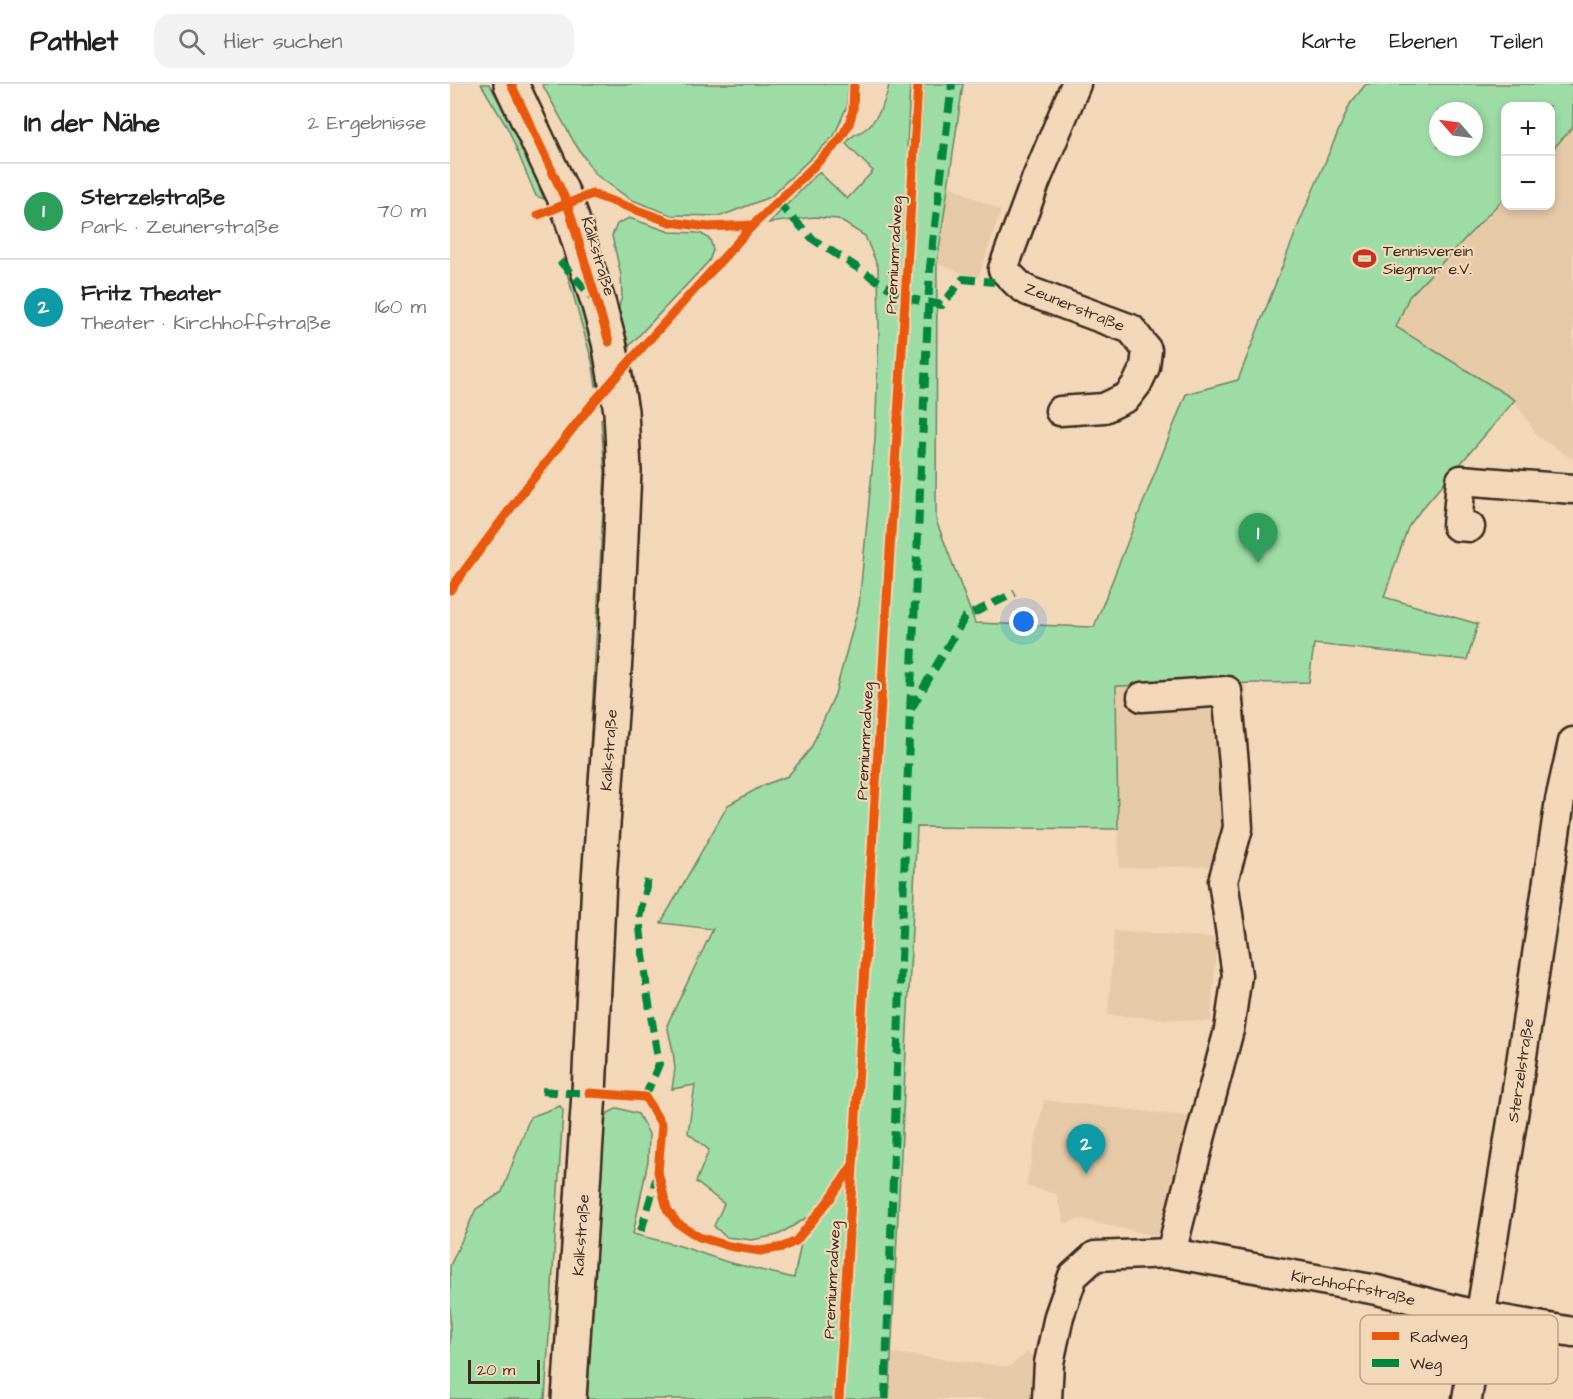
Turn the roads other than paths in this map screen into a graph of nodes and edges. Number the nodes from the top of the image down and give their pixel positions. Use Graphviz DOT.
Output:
graph roads {
  1 [pos="511,84"];
  2 [pos="1076,84"];
  3 [pos="1060,411"];
  4 [pos="1573,489"];
  5 [pos="1470,526"];
  6 [pos="1142,697"];
  7 [pos="1573,742"];
  8 [pos="1562,863"];
  9 [pos="1171,1253"];
  10 [pos="1476,1315"];
  11 [pos="1480,1315"];
  12 [pos="1558,1329"];
  13 [pos="1573,1332"];
  14 [pos="1469,1384"];
  15 [pos="569,1399"];
  16 [pos="1047,1399"];
  17 [pos="1467,1399"];
  1 -- 15 [label="main road, Kalkstraße"];
  2 -- 3 [label="street, Zeunerstraße"];
  4 -- 5 [label="street"];
  6 -- 9 [label="street"];
  7 -- 8 [label="street, Sterzelstraße"];
  8 -- 11 [label="street, Sterzelstraße"];
  9 -- 10 [label="street, Kirchhoffstraße"];
  9 -- 16 [label="street, Kirchhoffstraße"];
  12 -- 13 [label="street, Kirchhoffstraße"];
  14 -- 17 [label="street, Sterzelstraße"];
}
